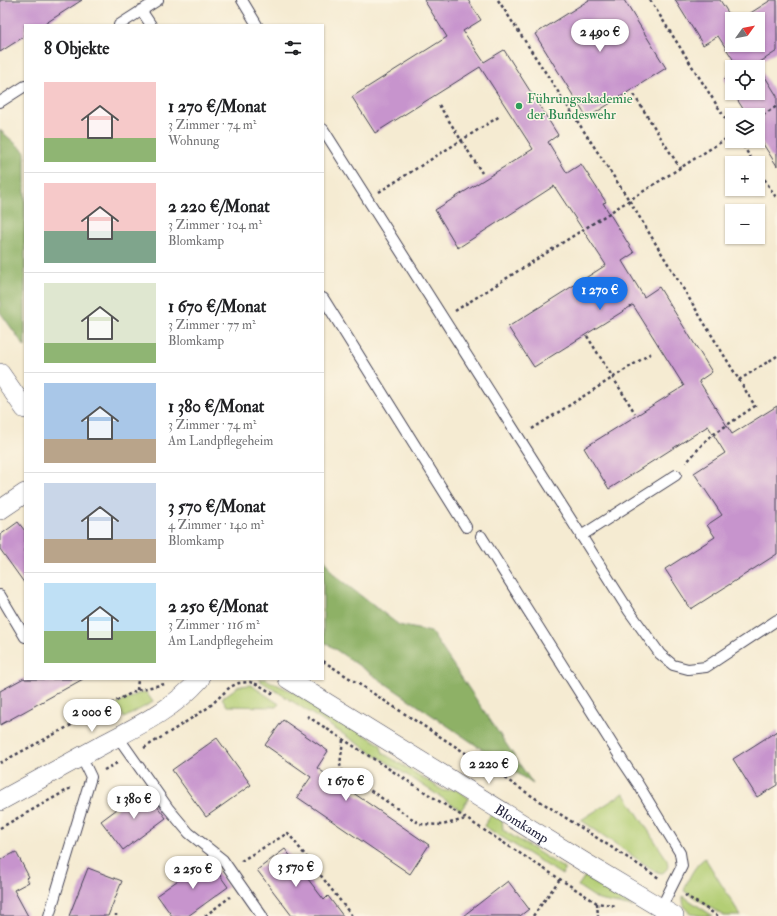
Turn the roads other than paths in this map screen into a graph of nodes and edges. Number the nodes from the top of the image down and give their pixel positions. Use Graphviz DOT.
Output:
graph roads {
  1 [pos="158,0"];
  2 [pos="242,0"];
  3 [pos="142,10"];
  4 [pos="121,24"];
  5 [pos="150,24"];
  6 [pos="256,24"];
  7 [pos="24,87"];
  8 [pos="0,102"];
  9 [pos="324,131"];
  10 [pos="324,300"];
  11 [pos="0,373"];
  12 [pos="24,408"];
  13 [pos="676,475"];
  14 [pos="24,494"];
  15 [pos="0,510"];
  16 [pos="466,527"];
  17 [pos="481,536"];
  18 [pos="581,536"];
  19 [pos="0,595"];
  20 [pos="777,620"];
  21 [pos="24,635"];
  22 [pos="199,680"];
  23 [pos="290,680"];
  24 [pos="118,737"];
  25 [pos="82,756"];
  26 [pos="0,801"];
  27 [pos="668,912"];
  28 [pos="49,916"];
  29 [pos="262,916"];
  1 -- 3 [label="lane"];
  2 -- 6 [label="lane"];
  3 -- 4 [label="lane"];
  3 -- 5 [label="lane"];
  7 -- 8 [label="lane"];
  9 -- 18 [label="lane"];
  10 -- 16 [label="lane"];
  11 -- 12 [label="street"];
  13 -- 18 [label="lane"];
  14 -- 15 [label="street"];
  17 -- 27 [label="lane"];
  18 -- 20 [label="lane"];
  19 -- 21 [label="lane"];
  22 -- 24 [label="street"];
  23 -- 27 [label="street, Blomkamp"];
  24 -- 25 [label="street"];
  24 -- 29 [label="lane"];
  25 -- 26 [label="street"];
  25 -- 28 [label="lane"];
}
